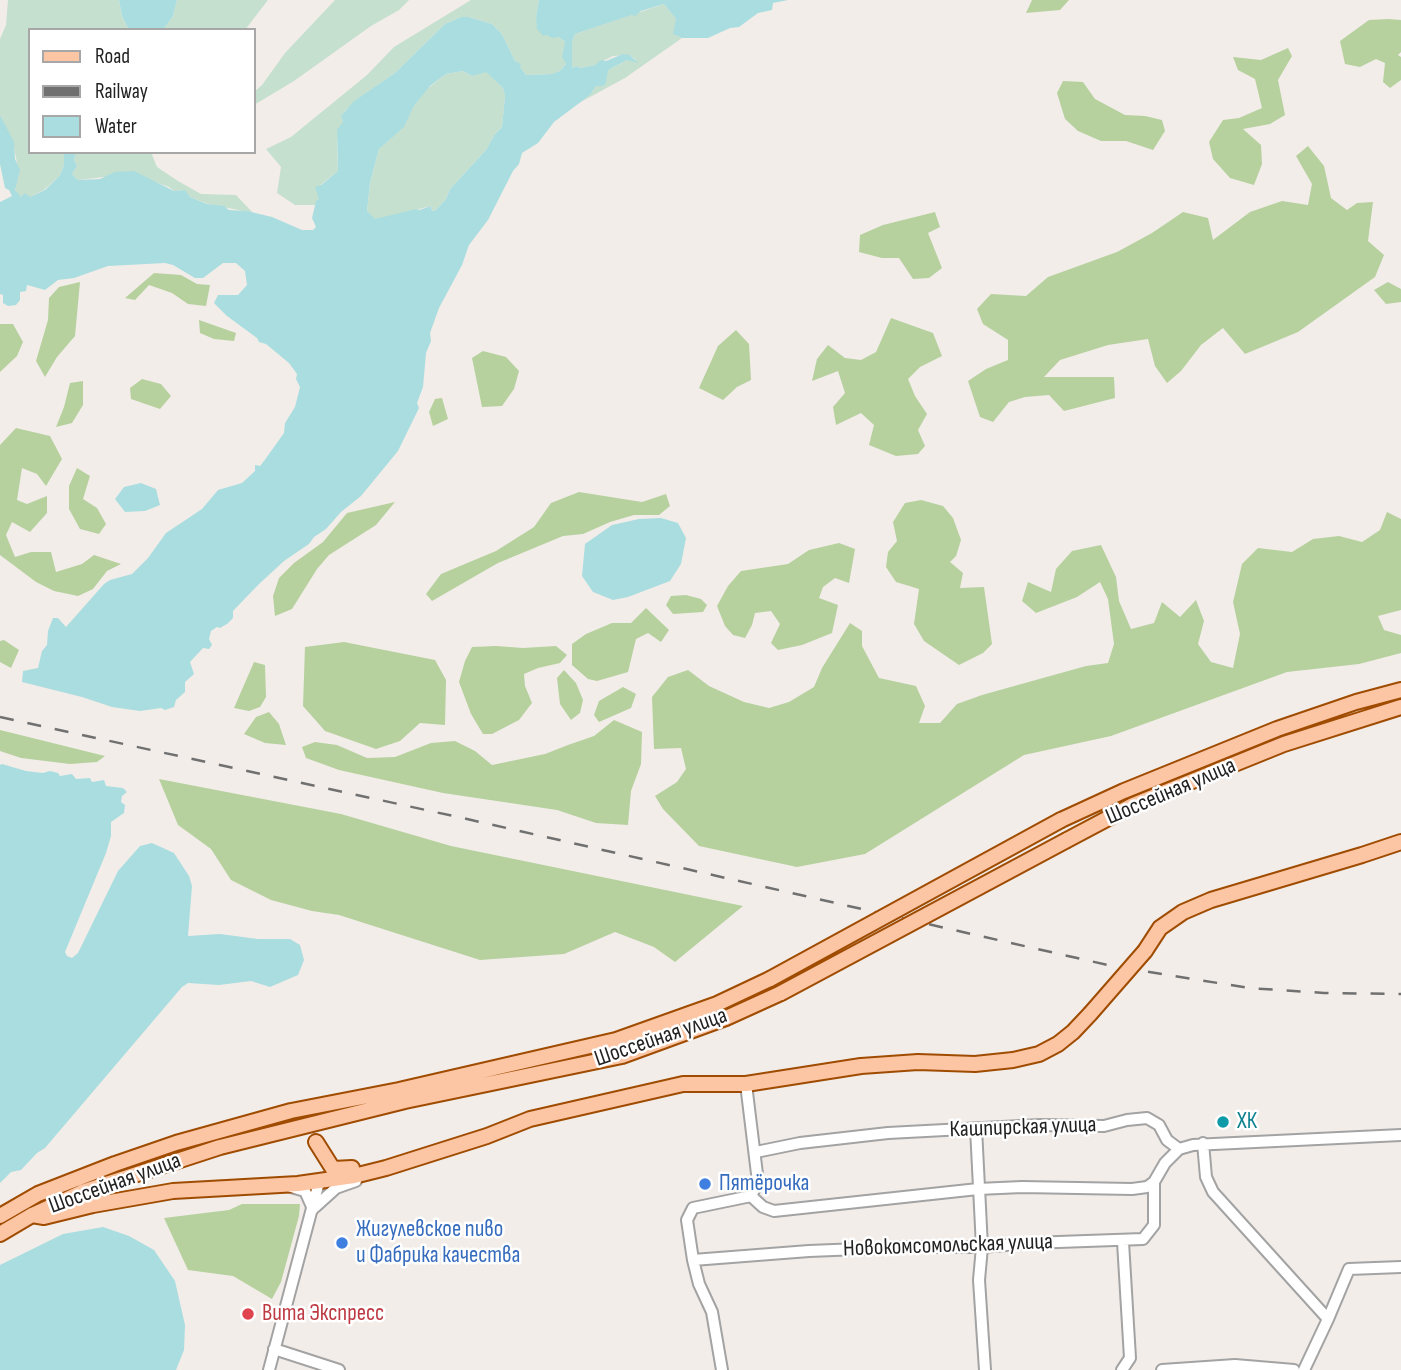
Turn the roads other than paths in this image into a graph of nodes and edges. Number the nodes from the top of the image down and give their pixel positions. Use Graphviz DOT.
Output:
graph roads {
  1 [pos="1401,690"];
  2 [pos="1401,707"];
  3 [pos="1401,842"];
  4 [pos="746,1084"];
  5 [pos="308,1107"];
  6 [pos="312,1123"];
  7 [pos="976,1128"];
  8 [pos="1401,1135"];
  9 [pos="316,1142"];
  10 [pos="1203,1143"];
  11 [pos="1179,1149"];
  12 [pos="756,1152"];
  13 [pos="411,1160"];
  14 [pos="379,1170"];
  15 [pos="319,1182"];
  16 [pos="1154,1182"];
  17 [pos="228,1189"];
  18 [pos="978,1189"];
  19 [pos="751,1196"];
  20 [pos="313,1209"];
  21 [pos="32,1215"];
  22 [pos="0,1216"];
  23 [pos="0,1234"];
  24 [pos="1123,1242"];
  25 [pos="982,1248"];
  26 [pos="693,1260"];
  27 [pos="1401,1267"];
  28 [pos="1328,1319"];
  29 [pos="274,1349"];
  30 [pos="269,1370"];
  31 [pos="339,1370"];
  32 [pos="722,1370"];
  33 [pos="985,1370"];
  34 [pos="1122,1370"];
  35 [pos="1162,1370"];
  36 [pos="1294,1370"];
  37 [pos="1304,1370"];
  1 -- 5 [label="main road, Шоссейная улица, bridge"];
  2 -- 6 [label="main road, Шоссейная улица, bridge"];
  3 -- 4 [label="main road, Шоссейная улица, bridge"];
  4 -- 12 [label="street"];
  4 -- 13 [label="main road, Шоссейная улица"];
  5 -- 6 [label="main road"];
  5 -- 22 [label="main road, Шоссейная улица"];
  6 -- 9 [label="main road"];
  6 -- 21 [label="main road, Шоссейная улица"];
  7 -- 11 [label="street, Кашпирская улица"];
  7 -- 12 [label="street, Кашпирская улица"];
  7 -- 18 [label="street"];
  8 -- 10 [label="street"];
  9 -- 13 [label="main road, Шоссейная улица"];
  9 -- 15 [label="main road"];
  10 -- 11 [label="street"];
  10 -- 28 [label="street"];
  11 -- 16 [label="street"];
  12 -- 19 [label="street"];
  13 -- 14 [label="main road, Шоссейная улица"];
  14 -- 15 [label="main road, Шоссейная улица"];
  14 -- 20 [label="street"];
  15 -- 17 [label="main road, Шоссейная улица"];
  15 -- 20 [label="street"];
  16 -- 18 [label="street"];
  16 -- 24 [label="street, Новокомсомольская улица"];
  17 -- 20 [label="street, Шоссейная улица"];
  17 -- 21 [label="main road, Шоссейная улица"];
  18 -- 19 [label="street"];
  18 -- 25 [label="street"];
  19 -- 26 [label="street"];
  20 -- 29 [label="street"];
  21 -- 23 [label="main road"];
  24 -- 25 [label="street, Новокомсомольская улица"];
  24 -- 34 [label="street"];
  25 -- 26 [label="street, Новокомсомольская улица"];
  25 -- 33 [label="street"];
  26 -- 32 [label="street"];
  27 -- 28 [label="street"];
  28 -- 37 [label="street"];
  29 -- 30 [label="street"];
  29 -- 31 [label="street"];
  35 -- 36 [label="street"];
}
